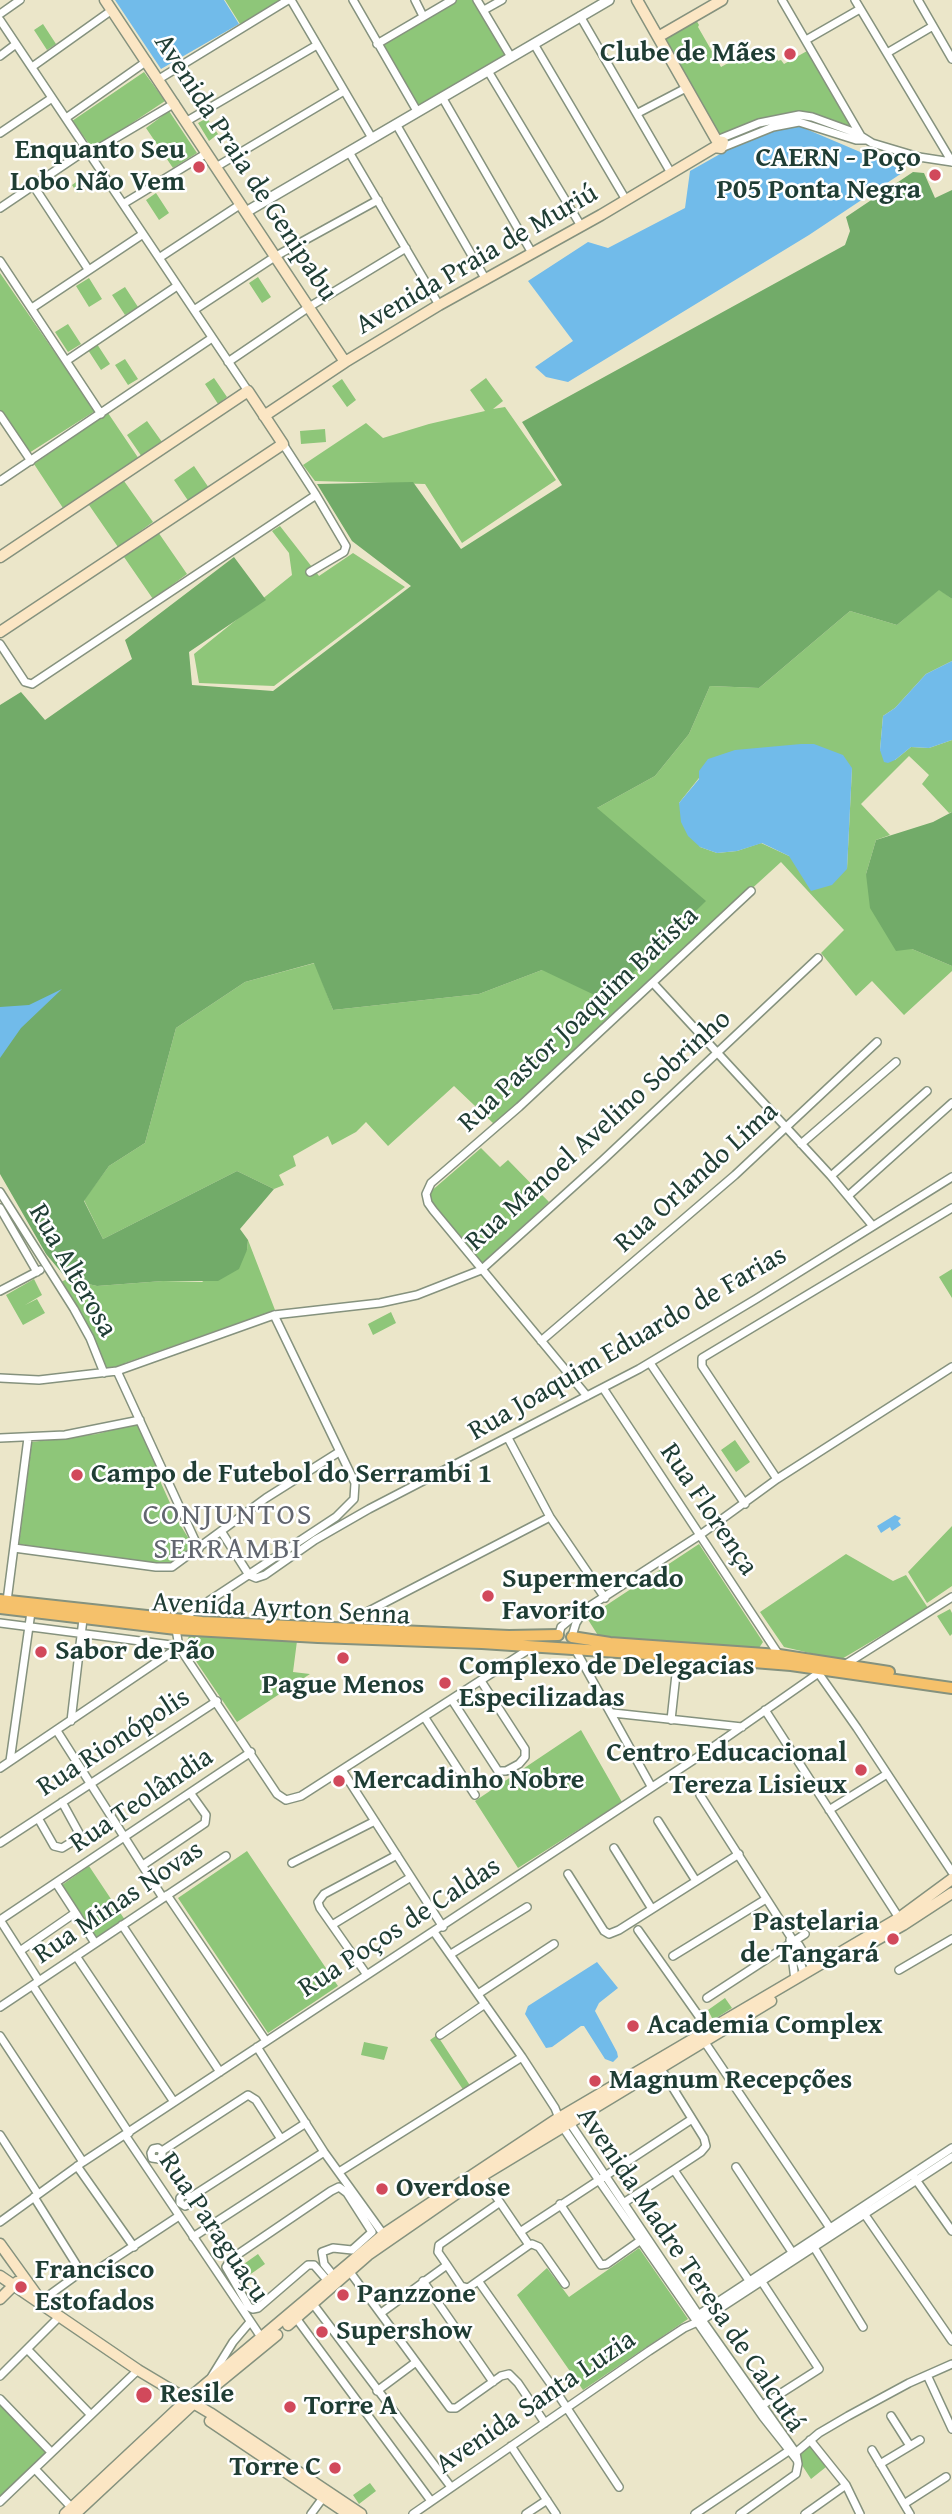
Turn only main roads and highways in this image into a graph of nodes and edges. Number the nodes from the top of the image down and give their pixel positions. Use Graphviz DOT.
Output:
graph roads {
  1 [pos="105,0"];
  2 [pos="637,0"];
  3 [pos="722,0"];
  4 [pos="711,3"];
  5 [pos="658,37"];
  6 [pos="345,362"];
  7 [pos="264,415"];
  8 [pos="0,557"];
  9 [pos="0,632"];
  10 [pos="2,1603"];
  11 [pos="105,1617"];
  12 [pos="178,1624"];
  13 [pos="557,1633"];
  14 [pos="572,1637"];
  15 [pos="509,1640"];
  16 [pos="568,1649"];
  17 [pos="952,1682"];
  18 [pos="952,1688"];
  19 [pos="952,1879"];
  20 [pos="952,1893"];
  21 [pos="901,1922"];
  22 [pos="709,2036"];
  23 [pos="0,2244"];
  24 [pos="347,2268"];
  25 [pos="0,2276"];
  26 [pos="22,2276"];
  27 [pos="14,2286"];
  28 [pos="0,2299"];
  29 [pos="310,2300"];
  30 [pos="43,2304"];
  31 [pos="264,2341"];
  32 [pos="231,2367"];
  33 [pos="187,2402"];
  34 [pos="325,2494"];
  35 [pos="72,2512"];
  36 [pos="348,2514"];
  37 [pos="361,2514"];
  1 -- 6 [label="main road, Avenida Praia de Genipabu"];
  2 -- 5 [label="main road"];
  3 -- 4 [label="main road"];
  4 -- 5 [label="main road"];
  5 -- 6 [label="main road, Avenida Praia de Muriú"];
  6 -- 7 [label="main road, Avenida Praia de Muriú"];
  7 -- 8 [label="main road"];
  7 -- 9 [label="main road"];
  10 -- 11 [label="main road, Avenida Ayrton Senna"];
  10 -- 11 [label="main road, Avenida Ayrton Senna"];
  11 -- 12 [label="main road, Avenida Ayrton Senna"];
  12 -- 15 [label="main road, Avenida Ayrton Senna"];
  12 -- 15 [label="main road, Avenida Ayrton Senna"];
  13 -- 14 [label="main road"];
  13 -- 15 [label="main road, Avenida Ayrton Senna"];
  13 -- 16 [label="main road"];
  14 -- 16 [label="main road"];
  14 -- 17 [label="main road"];
  15 -- 16 [label="main road, Avenida Ayrton Senna"];
  16 -- 18 [label="main road, Avenida Ayrton Senna"];
  19 -- 21 [label="main road"];
  20 -- 21 [label="main road"];
  21 -- 22 [label="main road"];
  21 -- 22 [label="main road"];
  22 -- 24 [label="main road"];
  23 -- 26 [label="main road"];
  24 -- 29 [label="main road"];
  24 -- 29 [label="main road"];
  25 -- 27 [label="main road"];
  26 -- 27 [label="main road"];
  26 -- 30 [label="main road"];
  27 -- 28 [label="main road"];
  27 -- 30 [label="main road"];
  29 -- 31 [label="main road"];
  29 -- 31 [label="main road"];
  30 -- 33 [label="main road"];
  31 -- 32 [label="main road"];
  32 -- 33 [label="main road"];
  32 -- 33 [label="main road"];
  33 -- 34 [label="main road"];
  33 -- 35 [label="main road"];
  34 -- 36 [label="main road"];
  34 -- 37 [label="main road"];
}
